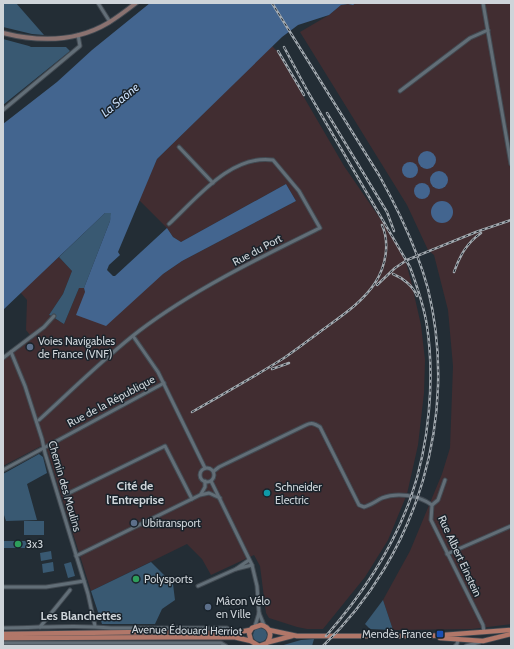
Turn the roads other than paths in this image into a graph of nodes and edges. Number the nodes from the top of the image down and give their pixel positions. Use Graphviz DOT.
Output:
graph roads {
  1 [pos="98,3"];
  2 [pos="136,3"];
  3 [pos="483,3"];
  4 [pos="110,22"];
  5 [pos="488,30"];
  6 [pos="3,33"];
  7 [pos="78,35"];
  8 [pos="400,91"];
  9 [pos="3,110"];
  10 [pos="179,146"];
  11 [pos="511,164"];
  12 [pos="213,183"];
  13 [pos="168,224"];
  14 [pos="54,316"];
  15 [pos="133,336"];
  16 [pos="10,352"];
  17 [pos="3,358"];
  18 [pos="164,383"];
  19 [pos="39,420"];
  20 [pos="43,448"];
  21 [pos="205,468"];
  22 [pos="3,470"];
  23 [pos="214,471"];
  24 [pos="446,480"];
  25 [pos="205,481"];
  26 [pos="211,481"];
  27 [pos="200,494"];
  28 [pos="65,495"];
  29 [pos="220,498"];
  30 [pos="192,499"];
  31 [pos="432,505"];
  32 [pos="511,526"];
  33 [pos="447,554"];
  34 [pos="76,556"];
  35 [pos="250,560"];
  36 [pos="252,564"];
  37 [pos="236,568"];
  38 [pos="84,581"];
  39 [pos="198,586"];
  40 [pos="3,587"];
  41 [pos="70,590"];
  42 [pos="259,613"];
  43 [pos="264,625"];
  44 [pos="96,626"];
  45 [pos="255,626"];
  46 [pos="40,627"];
  47 [pos="3,628"];
  48 [pos="250,630"];
  49 [pos="269,630"];
  50 [pos="511,630"];
  51 [pos="484,632"];
  52 [pos="234,633"];
  53 [pos="3,634"];
  54 [pos="511,634"];
  55 [pos="296,636"];
  56 [pos="430,636"];
  57 [pos="3,638"];
  58 [pos="458,640"];
  59 [pos="251,641"];
  60 [pos="484,641"];
  61 [pos="3,643"];
  62 [pos="28,644"];
  63 [pos="266,644"];
  64 [pos="226,646"];
  65 [pos="258,646"];
  66 [pos="455,646"];
  67 [pos="466,646"];
  1 -- 4 [label="street"];
  2 -- 4 [label="main road"];
  3 -- 5 [label="street"];
  4 -- 7 [label="main road"];
  5 -- 8 [label="street"];
  5 -- 11 [label="street"];
  6 -- 7 [label="main road"];
  7 -- 9 [label="street"];
  10 -- 12 [label="street"];
  12 -- 13 [label="street, Rue du Port"];
  12 -- 15 [label="street, Rue du Port"];
  14 -- 16 [label="street"];
  15 -- 18 [label="street"];
  15 -- 19 [label="street, Rue du Port"];
  16 -- 17 [label="street"];
  16 -- 20 [label="street, Chemin des Moulins"];
  18 -- 20 [label="street, Rue de la République"];
  18 -- 21 [label="street"];
  20 -- 22 [label="street, Rue de la République"];
  20 -- 34 [label="street, Chemin des Moulins"];
  21 -- 23 [label="street"];
  21 -- 25 [label="street"];
  23 -- 26 [label="street"];
  23 -- 31 [label="street, Rue Albert Einstein"];
  24 -- 31 [label="street"];
  25 -- 26 [label="street"];
  25 -- 27 [label="street"];
  26 -- 29 [label="street"];
  27 -- 29 [label="street"];
  27 -- 30 [label="street"];
  28 -- 30 [label="street"];
  29 -- 35 [label="street"];
  30 -- 34 [label="street"];
  31 -- 33 [label="street, Rue Albert Einstein"];
  32 -- 33 [label="street"];
  33 -- 51 [label="street, Rue Albert Einstein"];
  34 -- 38 [label="street, Chemin des Moulins"];
  35 -- 36 [label="street"];
  35 -- 37 [label="street"];
  36 -- 37 [label="street"];
  36 -- 42 [label="street"];
  37 -- 39 [label="street"];
  38 -- 40 [label="street"];
  38 -- 44 [label="street, Chemin des Moulins"];
  41 -- 46 [label="street"];
  42 -- 43 [label="street"];
  42 -- 45 [label="street"];
  43 -- 45 [label="main road"];
  43 -- 49 [label="main road"];
  44 -- 46 [label="street"];
  44 -- 52 [label="street"];
  45 -- 48 [label="main road"];
  46 -- 47 [label="street"];
  48 -- 52 [label="main road, Avenue Édouard Herriot"];
  48 -- 59 [label="main road"];
  49 -- 55 [label="main road"];
  49 -- 63 [label="main road"];
  50 -- 51 [label="main road"];
  51 -- 56 [label="main road"];
  52 -- 53 [label="main road, Avenue Édouard Herriot"];
  54 -- 60 [label="main road"];
  55 -- 56 [label="main road"];
  55 -- 63 [label="main road"];
  56 -- 58 [label="main road"];
  57 -- 59 [label="main road, Avenue Édouard Herriot"];
  58 -- 60 [label="main road"];
  58 -- 66 [label="street"];
  59 -- 65 [label="main road"];
  60 -- 67 [label="street"];
  61 -- 62 [label="street"];
  62 -- 64 [label="street"];
  63 -- 65 [label="main road"];
}
